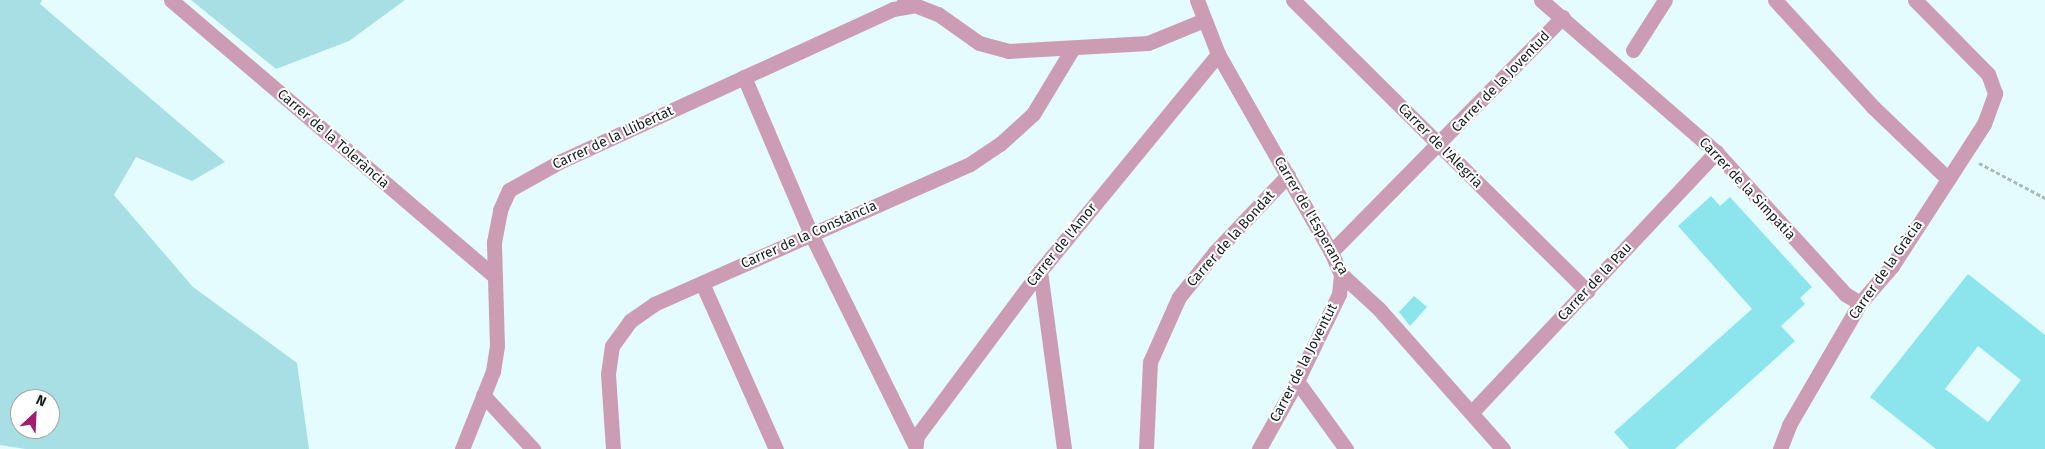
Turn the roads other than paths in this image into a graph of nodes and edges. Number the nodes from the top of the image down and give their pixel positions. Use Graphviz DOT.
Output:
graph roads {
  1 [pos="171,0"];
  2 [pos="1293,0"];
  3 [pos="1541,0"];
  4 [pos="1552,0"];
  5 [pos="1665,0"];
  6 [pos="1775,0"];
  7 [pos="1915,0"];
  8 [pos="1199,1"];
  9 [pos="907,3"];
  10 [pos="931,5"];
  11 [pos="1563,17"];
  12 [pos="1204,20"];
  13 [pos="1073,48"];
  14 [pos="1633,50"];
  15 [pos="1218,54"];
  16 [pos="744,77"];
  17 [pos="1439,145"];
  18 [pos="1716,152"];
  19 [pos="1288,175"];
  20 [pos="1948,179"];
  21 [pos="811,234"];
  22 [pos="1332,252"];
  23 [pos="1040,271"];
  24 [pos="1341,274"];
  25 [pos="495,277"];
  26 [pos="702,283"];
  27 [pos="1587,291"];
  28 [pos="1860,303"];
  29 [pos="1297,381"];
  30 [pos="483,395"];
  31 [pos="1472,412"];
  32 [pos="916,446"];
  33 [pos="462,449"];
  34 [pos="533,449"];
  35 [pos="613,449"];
  36 [pos="776,449"];
  37 [pos="1064,449"];
  38 [pos="1146,449"];
  39 [pos="1259,449"];
  40 [pos="1346,449"];
  41 [pos="1502,449"];
  42 [pos="1780,449"];
  1 -- 25 [label="street, Carrer de la Tolerància"];
  2 -- 17 [label="street, Carrer de l'Alegria"];
  3 -- 11 [label="street, Carrer de la Simpatia"];
  4 -- 11 [label="street, Carrer de la Simpatia"];
  5 -- 14 [label="street"];
  6 -- 20 [label="street"];
  7 -- 20 [label="street, Carrer de la Gràcia"];
  8 -- 12 [label="street, Carrer de l'Esperança"];
  9 -- 10 [label="street"];
  9 -- 16 [label="street, Carrer de la Llibertat"];
  10 -- 13 [label="street"];
  11 -- 17 [label="street, Carrer de la Joventud"];
  11 -- 18 [label="street, Carrer de la Simpatia"];
  12 -- 13 [label="street"];
  12 -- 15 [label="street, Carrer de l'Esperança"];
  13 -- 21 [label="street, Carrer de la Constància"];
  15 -- 19 [label="street, Carrer de l'Esperança"];
  15 -- 23 [label="street, Carrer de l'Amor"];
  16 -- 21 [label="street"];
  16 -- 25 [label="street, Carrer de la Llibertat"];
  17 -- 22 [label="street, Carrer de la Joventud"];
  17 -- 27 [label="street, Carrer de l'Alegria"];
  18 -- 27 [label="street, Carrer de la Pau"];
  18 -- 28 [label="street, Carrer de la Simpatia"];
  19 -- 22 [label="street, Carrer de l'Esperança"];
  19 -- 38 [label="street, Carrer de la Bondat"];
  20 -- 28 [label="street, Carrer de la Gràcia"];
  21 -- 26 [label="street, Carrer de la Constància"];
  21 -- 32 [label="street"];
  22 -- 24 [label="street, Carrer de l'Esperança"];
  23 -- 32 [label="street, Carrer de l'Amor"];
  23 -- 37 [label="street"];
  24 -- 29 [label="street, Carrer de la Joventut"];
  24 -- 31 [label="street, Carrer de l'Esperança"];
  25 -- 30 [label="street, Carrer de la Llibertat"];
  26 -- 35 [label="street, Carrer de la Constància"];
  26 -- 36 [label="street"];
  27 -- 31 [label="street, Carrer de la Pau"];
  28 -- 42 [label="street, Carrer de la Gràcia"];
  29 -- 39 [label="street, Carrer de la Joventut"];
  29 -- 40 [label="street"];
  30 -- 33 [label="street, Carrer de la Llibertat"];
  30 -- 34 [label="street"];
  31 -- 41 [label="street, Carrer de l'Esperança"];
}
